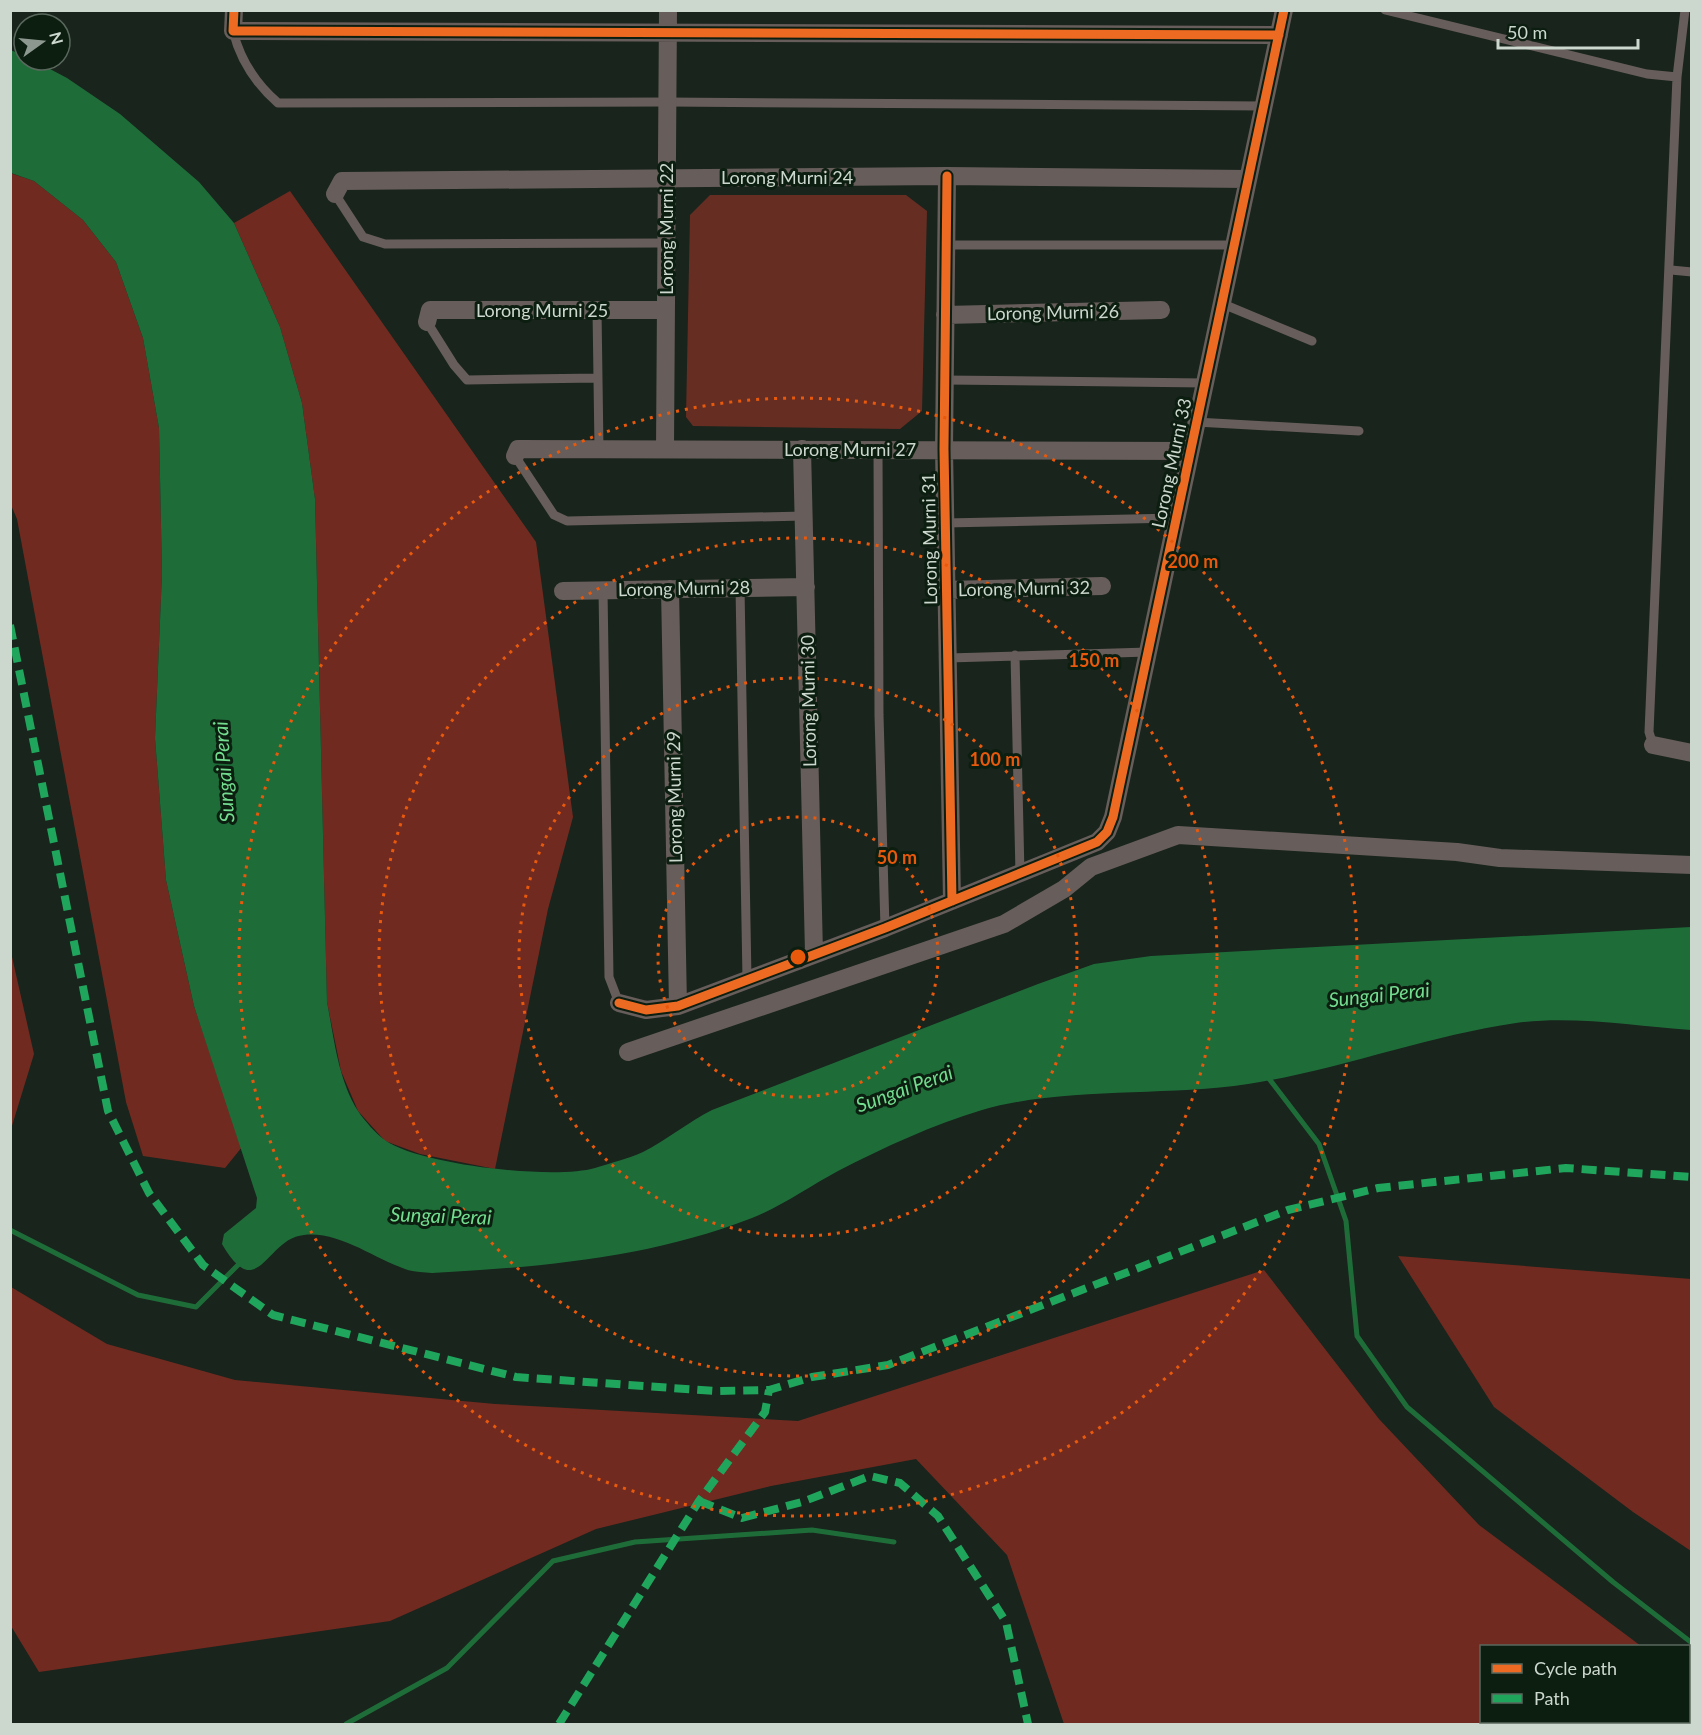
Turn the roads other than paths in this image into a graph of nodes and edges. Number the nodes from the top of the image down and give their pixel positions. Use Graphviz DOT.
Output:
graph roads {
  1 [pos="234,10"];
  2 [pos="668,10"];
  3 [pos="1284,10"];
  4 [pos="1385,10"];
  5 [pos="1685,10"];
  6 [pos="233,31"];
  7 [pos="667,33"];
  8 [pos="1279,35"];
  9 [pos="1677,77"];
  10 [pos="667,102"];
  11 [pos="1264,106"];
  12 [pos="947,176"];
  13 [pos="667,177"];
  14 [pos="1248,179"];
  15 [pos="335,194"];
  16 [pos="666,243"];
  17 [pos="946,245"];
  18 [pos="1234,246"];
  19 [pos="1671,270"];
  20 [pos="1692,272"];
  21 [pos="1223,304"];
  22 [pos="597,310"];
  23 [pos="666,310"];
  24 [pos="1161,310"];
  25 [pos="945,315"];
  26 [pos="427,321"];
  27 [pos="1312,341"];
  28 [pos="598,378"];
  29 [pos="945,380"];
  30 [pos="1205,382"];
  31 [pos="1196,422"];
  32 [pos="1359,431"];
  33 [pos="599,448"];
  34 [pos="665,448"];
  35 [pos="802,449"];
  36 [pos="878,449"];
  37 [pos="944,449"];
  38 [pos="1190,452"];
  39 [pos="514,456"];
  40 [pos="804,516"];
  41 [pos="1176,518"];
  42 [pos="945,523"];
  43 [pos="1102,586"];
  44 [pos="806,587"];
  45 [pos="740,588"];
  46 [pos="670,589"];
  47 [pos="603,590"];
  48 [pos="946,590"];
  49 [pos="563,591"];
  50 [pos="1148,652"];
  51 [pos="1015,655"];
  52 [pos="948,658"];
  53 [pos="1653,746"];
  54 [pos="1692,753"];
  55 [pos="1692,865"];
  56 [pos="1020,874"];
  57 [pos="952,901"];
  58 [pos="885,928"];
  59 [pos="814,953"];
  60 [pos="747,979"];
  61 [pos="619,1003"];
  62 [pos="678,1006"];
  63 [pos="628,1052"];
  1 -- 6 [label="street"];
  2 -- 7 [label="street, Lorong Murni 22"];
  3 -- 8 [label="street, Lorong Murni 33"];
  4 -- 9 [label="lane"];
  5 -- 9 [label="lane"];
  6 -- 7 [label="street"];
  6 -- 10 [label="lane"];
  7 -- 8 [label="street"];
  7 -- 10 [label="street, Lorong Murni 22"];
  8 -- 11 [label="street, Lorong Murni 33"];
  9 -- 19 [label="lane"];
  10 -- 11 [label="lane"];
  10 -- 13 [label="street, Lorong Murni 22"];
  11 -- 14 [label="street, Lorong Murni 33"];
  12 -- 13 [label="street, Lorong Murni 24"];
  12 -- 14 [label="street, Lorong Murni 24"];
  12 -- 17 [label="street, Lorong Murni 31"];
  13 -- 15 [label="street, Lorong Murni 24"];
  13 -- 16 [label="street, Lorong Murni 22"];
  14 -- 18 [label="street, Lorong Murni 33"];
  15 -- 16 [label="lane"];
  16 -- 23 [label="street, Lorong Murni 22"];
  17 -- 18 [label="lane"];
  17 -- 25 [label="street, Lorong Murni 31"];
  18 -- 21 [label="street, Lorong Murni 33"];
  19 -- 20 [label="lane"];
  19 -- 53 [label="lane"];
  21 -- 27 [label="lane"];
  21 -- 30 [label="street, Lorong Murni 33"];
  22 -- 23 [label="street, Lorong Murni 25"];
  22 -- 26 [label="street, Lorong Murni 25"];
  22 -- 28 [label="lane"];
  23 -- 34 [label="street, Lorong Murni 22"];
  24 -- 25 [label="street, Lorong Murni 26"];
  25 -- 29 [label="street, Lorong Murni 31"];
  26 -- 28 [label="lane"];
  28 -- 33 [label="lane"];
  29 -- 30 [label="lane"];
  29 -- 37 [label="street, Lorong Murni 31"];
  30 -- 31 [label="street, Lorong Murni 33"];
  31 -- 32 [label="lane"];
  31 -- 38 [label="street, Lorong Murni 33"];
  33 -- 34 [label="street, Lorong Murni 27"];
  33 -- 39 [label="street, Lorong Murni 27"];
  34 -- 35 [label="street, Lorong Murni 27"];
  35 -- 36 [label="street, Lorong Murni 27"];
  35 -- 40 [label="street, Lorong Murni 30"];
  36 -- 37 [label="street, Lorong Murni 27"];
  36 -- 58 [label="lane"];
  37 -- 38 [label="street, Lorong Murni 27"];
  37 -- 42 [label="street, Lorong Murni 31"];
  38 -- 41 [label="street, Lorong Murni 33"];
  39 -- 40 [label="lane"];
  40 -- 44 [label="street, Lorong Murni 30"];
  41 -- 42 [label="lane"];
  41 -- 50 [label="street, Lorong Murni 33"];
  42 -- 48 [label="street, Lorong Murni 31"];
  43 -- 48 [label="street, Lorong Murni 32"];
  44 -- 45 [label="street, Lorong Murni 28"];
  44 -- 59 [label="street, Lorong Murni 30"];
  45 -- 46 [label="street, Lorong Murni 28"];
  45 -- 60 [label="lane"];
  46 -- 47 [label="street, Lorong Murni 28"];
  46 -- 62 [label="street, Lorong Murni 29"];
  47 -- 49 [label="street, Lorong Murni 28"];
  47 -- 61 [label="lane"];
  48 -- 52 [label="street, Lorong Murni 31"];
  50 -- 51 [label="lane"];
  50 -- 56 [label="street, Lorong Murni 33"];
  51 -- 52 [label="lane"];
  51 -- 56 [label="lane"];
  52 -- 57 [label="street, Lorong Murni 31"];
  53 -- 54 [label="street"];
  55 -- 63 [label="street"];
  56 -- 57 [label="street, Lorong Murni 33"];
  57 -- 58 [label="street, Lorong Murni 33"];
  58 -- 59 [label="street, Lorong Murni 33"];
  59 -- 60 [label="street, Lorong Murni 33"];
  60 -- 62 [label="street, Lorong Murni 33"];
  61 -- 62 [label="street, Lorong Murni 33"];
}
